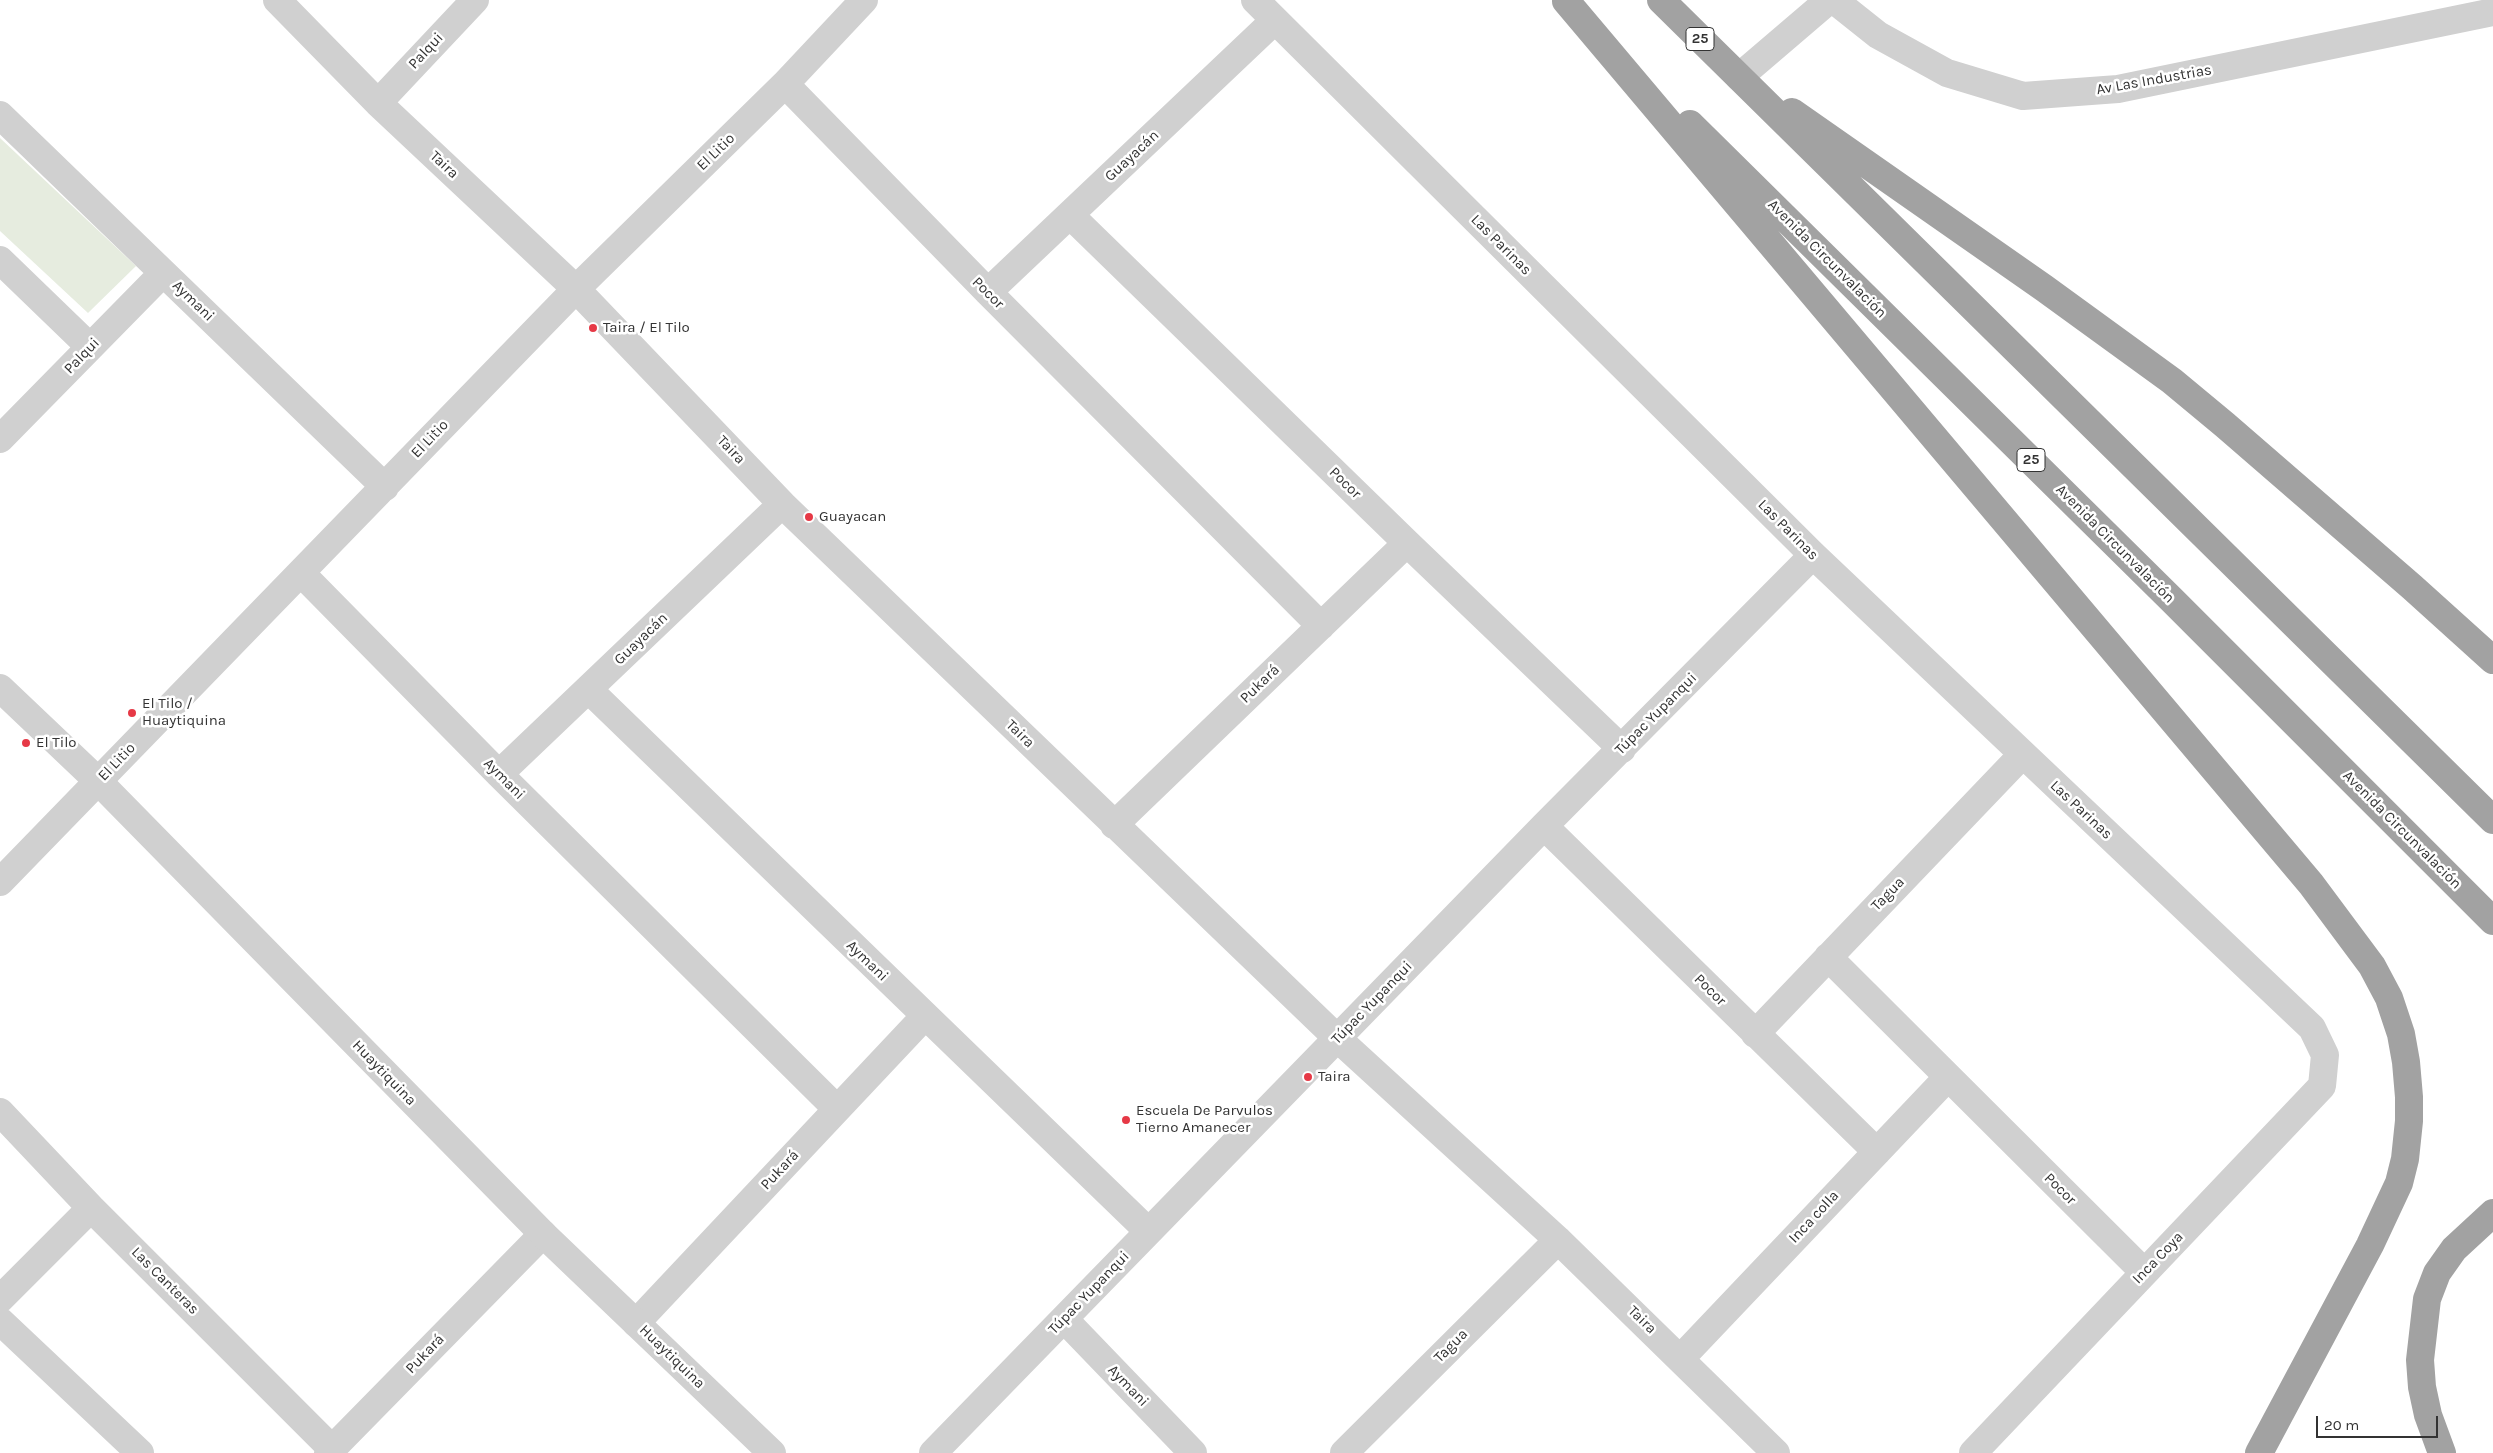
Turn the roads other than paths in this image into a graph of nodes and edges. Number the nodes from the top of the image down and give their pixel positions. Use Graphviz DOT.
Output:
graph roads {
  1 [pos="277,0"];
  2 [pos="475,0"];
  3 [pos="864,0"];
  4 [pos="1255,0"];
  5 [pos="1661,0"];
  6 [pos="1829,0"];
  7 [pos="1834,0"];
  8 [pos="1565,1"];
  9 [pos="2493,12"];
  10 [pos="1275,20"];
  11 [pos="1739,78"];
  12 [pos="785,84"];
  13 [pos="378,103"];
  14 [pos="0,115"];
  15 [pos="1070,215"];
  16 [pos="0,260"];
  17 [pos="163,273"];
  18 [pos="576,289"];
  19 [pos="988,292"];
  20 [pos="90,347"];
  21 [pos="0,440"];
  22 [pos="385,487"];
  23 [pos="782,504"];
  24 [pos="1407,543"];
  25 [pos="1813,555"];
  26 [pos="301,573"];
  27 [pos="1321,626"];
  28 [pos="2493,660"];
  29 [pos="0,688"];
  30 [pos="588,690"];
  31 [pos="1622,749"];
  32 [pos="2022,755"];
  33 [pos="499,774"];
  34 [pos="98,781"];
  35 [pos="2493,820"];
  36 [pos="1114,825"];
  37 [pos="1544,826"];
  38 [pos="0,882"];
  39 [pos="2493,921"];
  40 [pos="1828,957"];
  41 [pos="924,1017"];
  42 [pos="1754,1034"];
  43 [pos="1337,1038"];
  44 [pos="2325,1055"];
  45 [pos="1948,1077"];
  46 [pos="837,1109"];
  47 [pos="0,1112"];
  48 [pos="1876,1152"];
  49 [pos="91,1208"];
  50 [pos="2493,1213"];
  51 [pos="1148,1232"];
  52 [pos="543,1234"];
  53 [pos="1558,1240"];
  54 [pos="2144,1272"];
  55 [pos="0,1299"];
  56 [pos="1064,1319"];
  57 [pos="0,1321"];
  58 [pos="636,1323"];
  59 [pos="1681,1358"];
  60 [pos="1358,1448"];
  61 [pos="1765,1450"];
  62 [pos="330,1451"];
  63 [pos="764,1451"];
  64 [pos="140,1453"];
  65 [pos="933,1453"];
  66 [pos="1193,1453"];
  67 [pos="1973,1453"];
  68 [pos="2259,1453"];
  69 [pos="2442,1453"];
  1 -- 13 [label="street, Taira"];
  2 -- 13 [label="street, Palqui"];
  3 -- 12 [label="street, El Litio"];
  4 -- 10 [label="street, Las Parinas"];
  5 -- 11 [label="highway, 25"];
  6 -- 11 [label="street"];
  7 -- 9 [label="street, Av Las Industrias"];
  8 -- 39 [label="highway, Avenida Circunvalación / 25"];
  8 -- 68 [label="highway"];
  10 -- 15 [label="street, Guayacán"];
  10 -- 25 [label="street, Las Parinas"];
  11 -- 28 [label="highway"];
  11 -- 35 [label="highway, 25"];
  12 -- 18 [label="street, El Litio"];
  12 -- 19 [label="street, Pocor"];
  13 -- 18 [label="street, Taira"];
  14 -- 17 [label="street, Aymani"];
  15 -- 19 [label="street, Guayacán"];
  15 -- 24 [label="street, Pocor"];
  16 -- 20 [label="street"];
  17 -- 20 [label="street, Palqui"];
  17 -- 22 [label="street, Aymani"];
  18 -- 22 [label="street, El Litio"];
  18 -- 23 [label="street, Taira"];
  19 -- 27 [label="street, Pocor"];
  20 -- 21 [label="street, Palqui"];
  22 -- 26 [label="street, El Litio"];
  23 -- 30 [label="street, Guayacán"];
  23 -- 36 [label="street, Taira"];
  24 -- 27 [label="street, Pukará"];
  24 -- 31 [label="street, Pocor"];
  25 -- 31 [label="street, Túpac Yupanqui"];
  25 -- 32 [label="street, Las Parinas"];
  26 -- 33 [label="street, Aymani"];
  26 -- 34 [label="street, El Litio"];
  27 -- 36 [label="street, Pukará"];
  29 -- 34 [label="street, Huaytiquina"];
  30 -- 33 [label="street, Guayacán"];
  30 -- 41 [label="street, Aymani"];
  31 -- 37 [label="street, Túpac Yupanqui"];
  32 -- 40 [label="street, Tagua"];
  32 -- 44 [label="street, Las Parinas"];
  33 -- 46 [label="street, Aymani"];
  34 -- 38 [label="street, El Litio"];
  34 -- 52 [label="street, Huaytiquina"];
  36 -- 43 [label="street, Taira"];
  37 -- 42 [label="street, Pocor"];
  37 -- 43 [label="street, Túpac Yupanqui"];
  40 -- 42 [label="street, Tagua"];
  40 -- 45 [label="street, Pocor"];
  41 -- 46 [label="street, Pukará"];
  41 -- 51 [label="street, Aymani"];
  42 -- 48 [label="street, Pocor"];
  43 -- 51 [label="street, Túpac Yupanqui"];
  43 -- 53 [label="street, Taira"];
  44 -- 54 [label="street, Inca Coya"];
  45 -- 48 [label="street, Inca colla"];
  45 -- 54 [label="street, Pocor"];
  46 -- 58 [label="street, Pukará"];
  47 -- 49 [label="street, Las Canteras"];
  48 -- 59 [label="street, Inca colla"];
  49 -- 55 [label="street"];
  49 -- 62 [label="street, Las Canteras"];
  50 -- 69 [label="highway"];
  51 -- 56 [label="street, Túpac Yupanqui"];
  52 -- 58 [label="street, Huaytiquina"];
  52 -- 62 [label="street, Pukará"];
  53 -- 59 [label="street, Taira"];
  53 -- 60 [label="street, Tagua"];
  54 -- 67 [label="street, Inca Coya"];
  56 -- 65 [label="street, Túpac Yupanqui"];
  56 -- 66 [label="street, Aymani"];
  57 -- 64 [label="street"];
  58 -- 63 [label="street, Huaytiquina"];
  59 -- 61 [label="street, Taira"];
}
